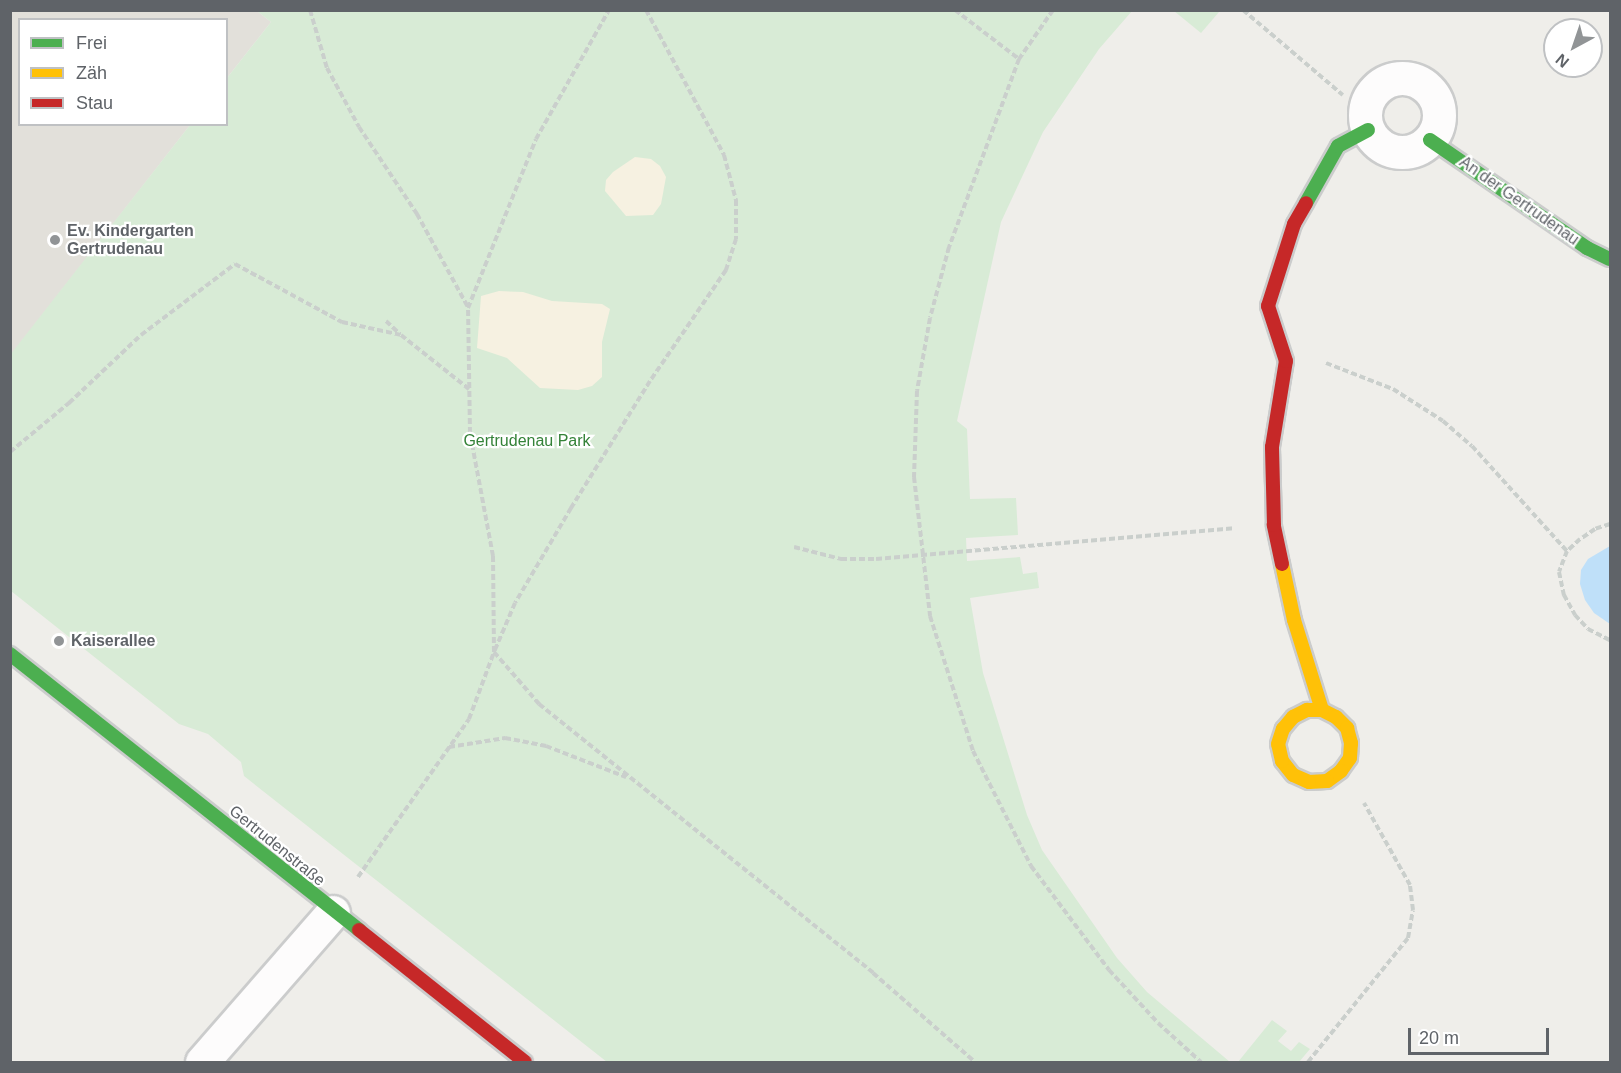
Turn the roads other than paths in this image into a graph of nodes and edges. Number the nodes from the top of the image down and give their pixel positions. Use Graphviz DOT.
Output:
graph roads {
  1 [pos="1366,120"];
  2 [pos="1430,140"];
  3 [pos="1611,259"];
  4 [pos="10,654"];
  5 [pos="1322,710"];
  6 [pos="333,912"];
  7 [pos="202,1062"];
  8 [pos="525,1062"];
  1 -- 2 [label="street"];
  1 -- 2 [label="street"];
  1 -- 5 [label="street"];
  2 -- 3 [label="street, An der Gertrudenau"];
  4 -- 6 [label="street, Gertrudenstraße"];
  5 -- 5 [label="street"];
  6 -- 7 [label="street"];
  6 -- 8 [label="street, Gertrudenstraße"];
}
